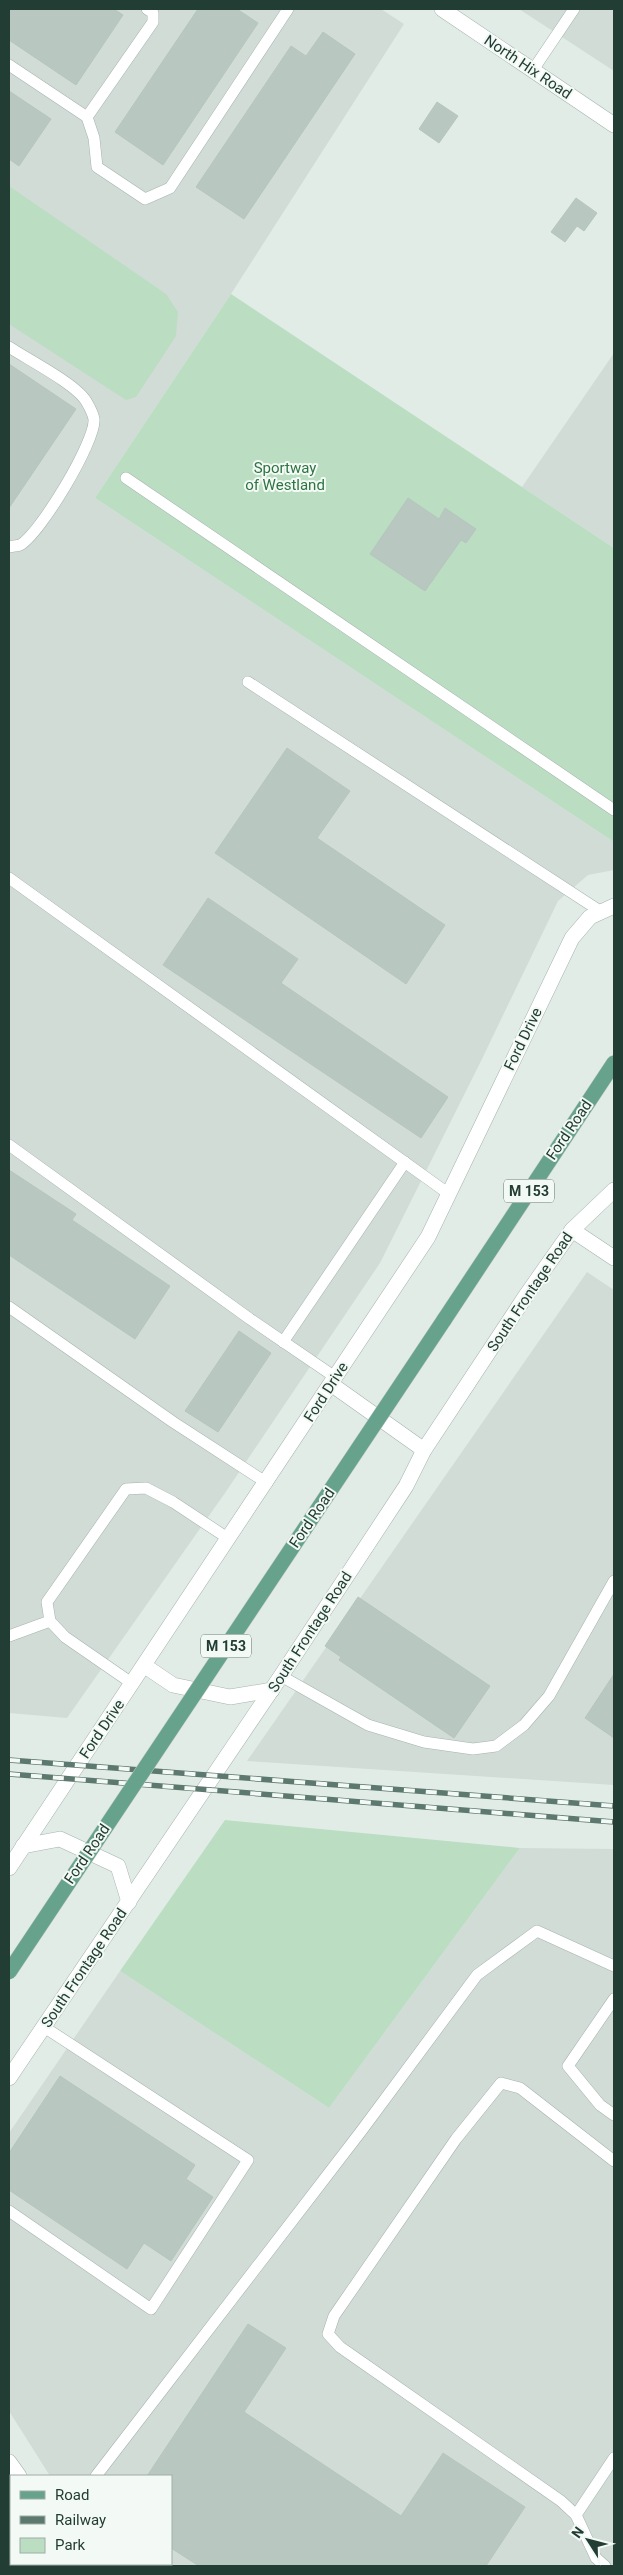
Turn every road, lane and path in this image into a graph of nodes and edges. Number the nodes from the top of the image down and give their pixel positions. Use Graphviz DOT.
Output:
graph roads {
  1 [pos="146,9"];
  2 [pos="288,9"];
  3 [pos="442,9"];
  4 [pos="574,9"];
  5 [pos="9,65"];
  6 [pos="533,70"];
  7 [pos="87,117"];
  8 [pos="614,124"];
  9 [pos="9,347"];
  10 [pos="126,478"];
  11 [pos="9,546"];
  12 [pos="248,682"];
  13 [pos="614,810"];
  14 [pos="9,878"];
  15 [pos="607,908"];
  16 [pos="614,1063"];
  17 [pos="9,1145"];
  18 [pos="405,1162"];
  19 [pos="614,1190"];
  20 [pos="449,1194"];
  21 [pos="572,1230"];
  22 [pos="614,1258"];
  23 [pos="9,1307"];
  24 [pos="283,1342"];
  25 [pos="333,1381"];
  26 [pos="424,1450"];
  27 [pos="267,1483"];
  28 [pos="229,1539"];
  29 [pos="614,1581"];
  30 [pos="50,1621"];
  31 [pos="9,1636"];
  32 [pos="145,1666"];
  33 [pos="281,1676"];
  34 [pos="133,1684"];
  35 [pos="272,1690"];
  36 [pos="23,1846"];
  37 [pos="9,1868"];
  38 [pos="129,1902"];
  39 [pos="614,1966"];
  40 [pos="9,1972"];
  41 [pos="614,1999"];
  42 [pos="44,2028"];
  43 [pos="9,2078"];
  44 [pos="614,2115"];
  45 [pos="614,2161"];
  46 [pos="9,2211"];
  47 [pos="614,2458"];
  48 [pos="9,2462"];
  49 [pos="18,2475"];
  50 [pos="97,2475"];
  51 [pos="576,2515"];
  52 [pos="605,2566"];
  1 -- 7 [label="lane"];
  2 -- 7 [label="lane"];
  3 -- 6 [label="street, North Hix Road"];
  4 -- 6 [label="lane"];
  5 -- 7 [label="lane"];
  6 -- 8 [label="street, North Hix Road"];
  9 -- 11 [label="lane"];
  10 -- 13 [label="lane"];
  12 -- 15 [label="lane"];
  14 -- 18 [label="lane"];
  15 -- 20 [label="street, Ford Drive"];
  16 -- 40 [label="main road, Ford Road / M 153, bridge"];
  17 -- 24 [label="lane"];
  18 -- 20 [label="lane"];
  18 -- 24 [label="lane"];
  19 -- 21 [label="street, South Frontage Road"];
  20 -- 25 [label="street, Ford Drive"];
  21 -- 22 [label="street"];
  21 -- 26 [label="street, South Frontage Road"];
  23 -- 27 [label="lane"];
  24 -- 25 [label="lane"];
  25 -- 26 [label="street"];
  25 -- 27 [label="street, Ford Drive"];
  26 -- 33 [label="street, South Frontage Road"];
  27 -- 28 [label="street, Ford Drive"];
  28 -- 30 [label="lane"];
  28 -- 32 [label="street, Ford Drive"];
  29 -- 33 [label="lane"];
  30 -- 31 [label="lane"];
  30 -- 34 [label="lane"];
  32 -- 34 [label="street, Ford Drive"];
  32 -- 35 [label="street"];
  33 -- 35 [label="street, South Frontage Road"];
  34 -- 36 [label="street, Ford Drive"];
  35 -- 38 [label="street, South Frontage Road"];
  36 -- 37 [label="street, Ford Drive"];
  36 -- 38 [label="street"];
  38 -- 42 [label="street, South Frontage Road"];
  39 -- 50 [label="lane"];
  41 -- 44 [label="lane"];
  42 -- 43 [label="street, South Frontage Road"];
  42 -- 46 [label="lane"];
  45 -- 51 [label="lane"];
  47 -- 51 [label="lane"];
  48 -- 49 [label="street"];
  51 -- 52 [label="lane"];
}
